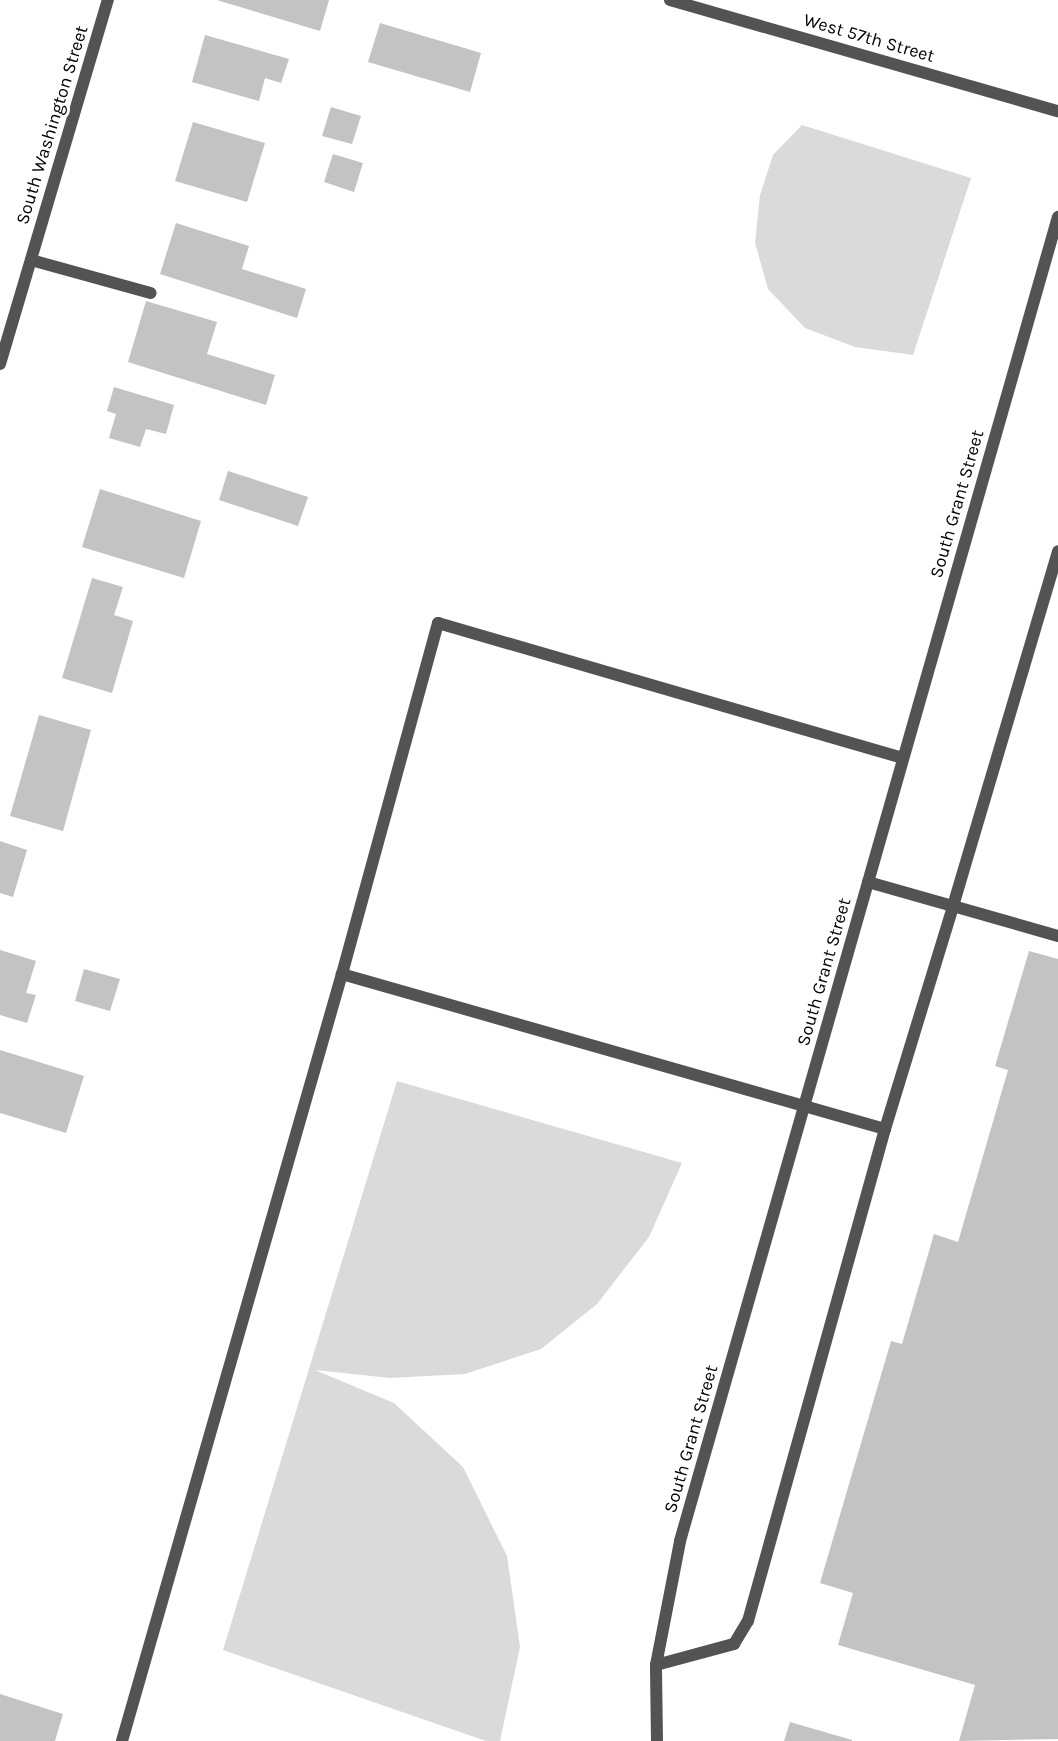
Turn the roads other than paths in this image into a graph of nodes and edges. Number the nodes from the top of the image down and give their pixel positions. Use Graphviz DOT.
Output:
graph roads {
  1 [pos="108,0"];
  2 [pos="670,0"];
  3 [pos="1058,111"];
  4 [pos="1058,217"];
  5 [pos="31,260"];
  6 [pos="151,292"];
  7 [pos="0,364"];
  8 [pos="1058,551"];
  9 [pos="903,759"];
  10 [pos="868,882"];
  11 [pos="953,906"];
  12 [pos="1058,936"];
  13 [pos="342,974"];
  14 [pos="804,1105"];
  15 [pos="885,1129"];
  16 [pos="656,1665"];
  17 [pos="122,1741"];
  18 [pos="657,1741"];
  1 -- 5 [label="street, South Washington Street"];
  2 -- 3 [label="street, West 57th Street"];
  4 -- 9 [label="street, South Grant Street"];
  5 -- 6 [label="street"];
  5 -- 7 [label="street, South Washington Street"];
  8 -- 11 [label="street"];
  9 -- 10 [label="street, South Grant Street"];
  9 -- 13 [label="street"];
  10 -- 11 [label="street"];
  10 -- 14 [label="street, South Grant Street"];
  11 -- 12 [label="street"];
  11 -- 15 [label="street"];
  13 -- 14 [label="street"];
  13 -- 17 [label="street"];
  14 -- 15 [label="street"];
  14 -- 16 [label="street, South Grant Street"];
  15 -- 16 [label="street"];
  16 -- 18 [label="street, South Grant Street"];
}
